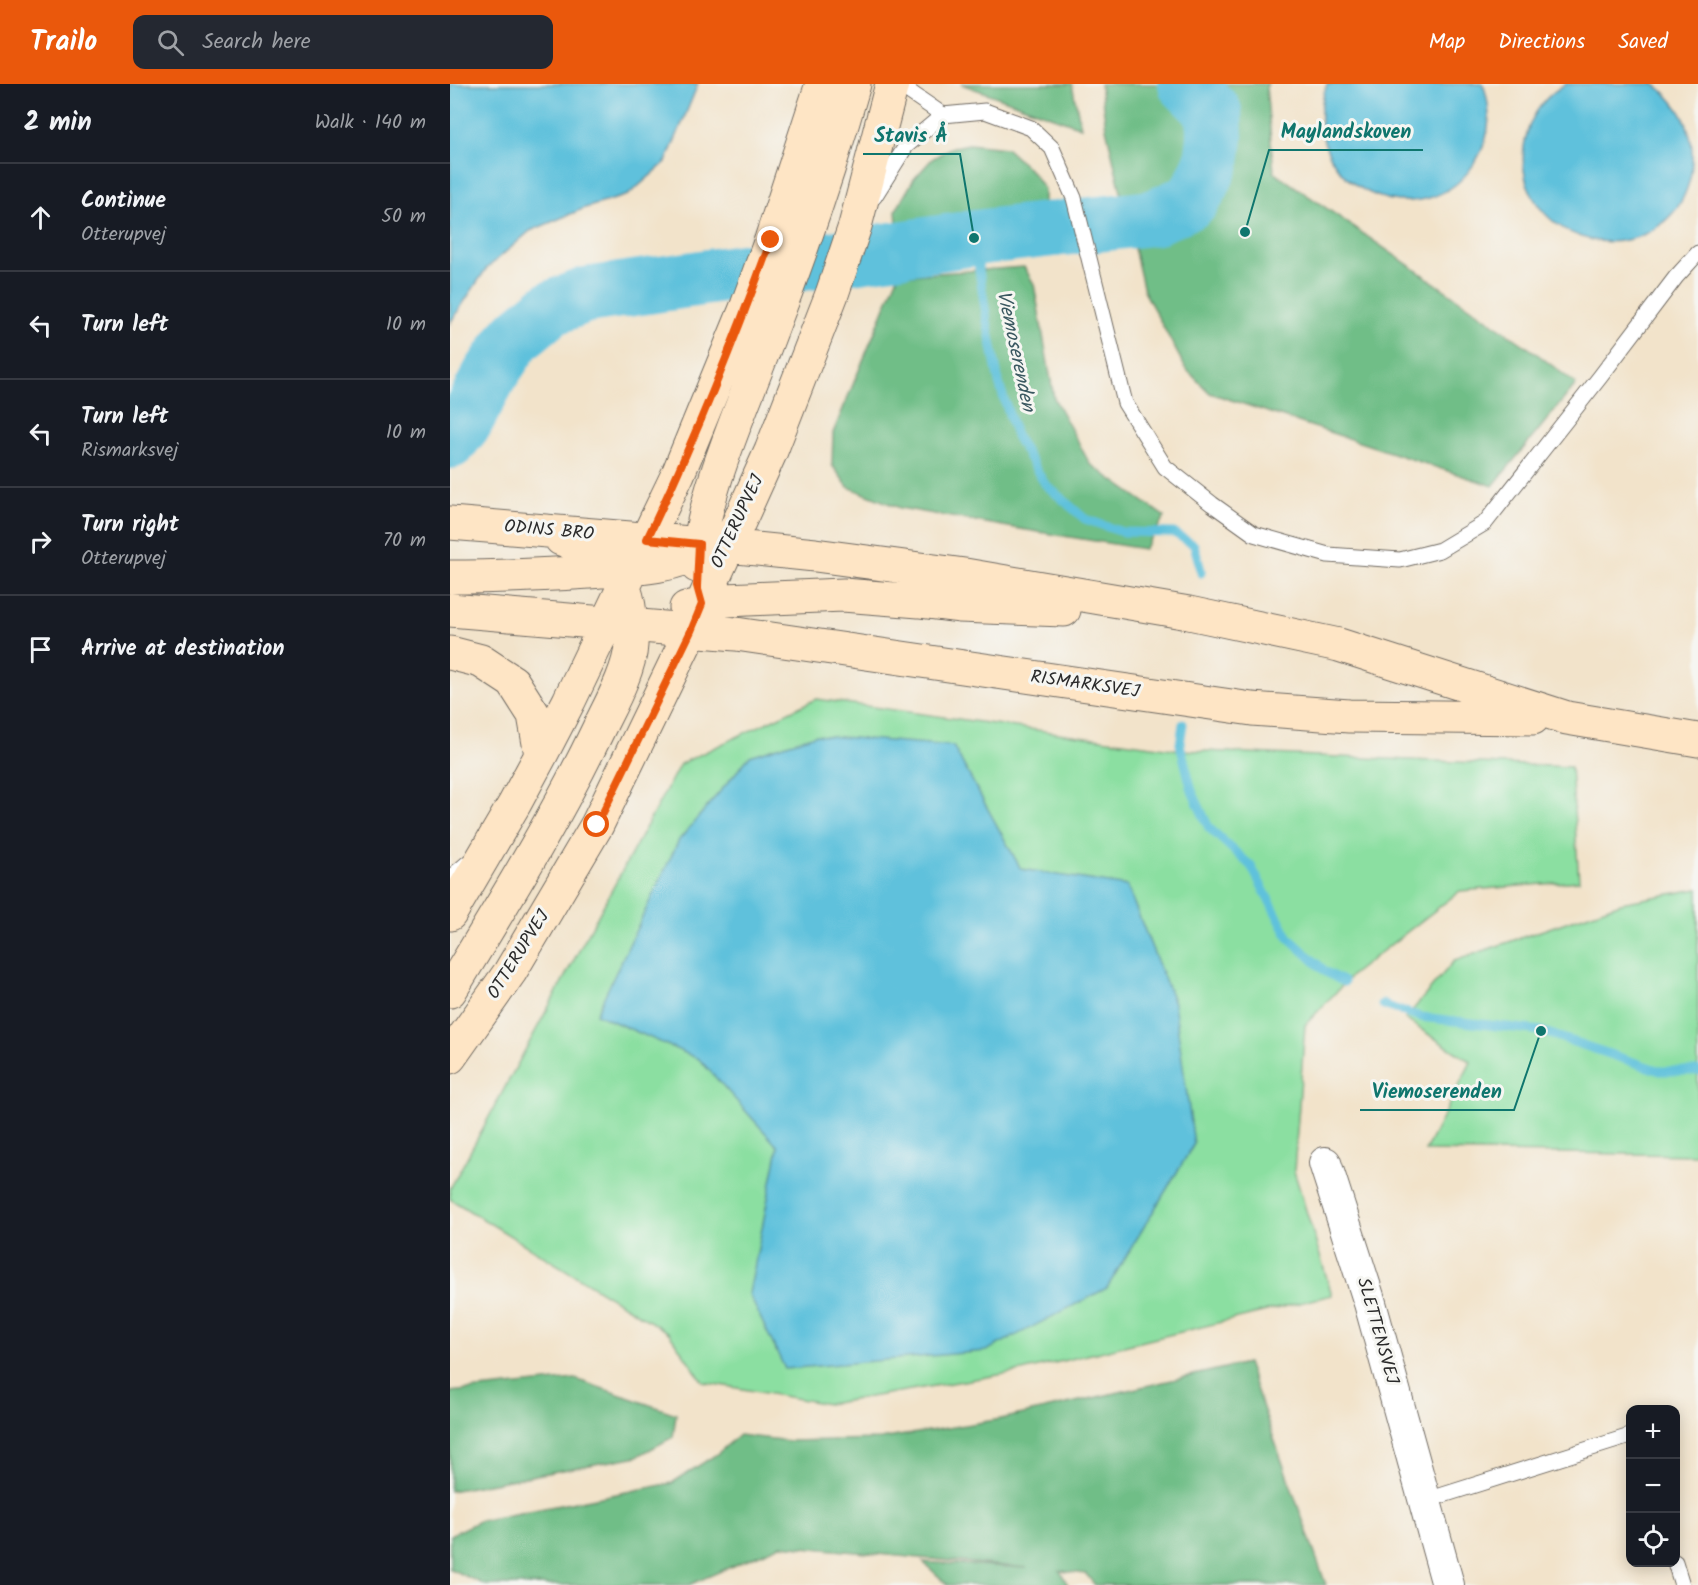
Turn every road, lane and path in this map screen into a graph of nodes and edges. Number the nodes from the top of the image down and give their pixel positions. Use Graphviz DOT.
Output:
graph roads {
  1 [pos="822,84"];
  2 [pos="854,84"];
  3 [pos="892,84"];
  4 [pos="898,84"];
  5 [pos="944,115"];
  6 [pos="855,226"];
  7 [pos="1698,253"];
  8 [pos="450,523"];
  9 [pos="489,526"];
  10 [pos="647,539"];
  11 [pos="709,547"];
  12 [pos="624,575"];
  13 [pos="450,577"];
  14 [pos="450,610"];
  15 [pos="1189,613"];
  16 [pos="696,617"];
  17 [pos="628,628"];
  18 [pos="450,653"];
  19 [pos="1567,718"];
  20 [pos="1698,740"];
  21 [pos="541,755"];
  22 [pos="492,844"];
  23 [pos="450,878"];
  24 [pos="450,914"];
  25 [pos="450,991"];
  26 [pos="450,1057"];
  27 [pos="1325,1163"];
  28 [pos="1626,1437"];
  29 [pos="1424,1501"];
  30 [pos="1676,1567"];
  31 [pos="1448,1585"];
  32 [pos="1682,1585"];
  1 -- 10 [label="main road"];
  2 -- 11 [label="main road"];
  3 -- 6 [label="main road, OTTERUPVEJ"];
  4 -- 5 [label="lane"];
  5 -- 6 [label="lane"];
  5 -- 7 [label="lane"];
  6 -- 11 [label="main road, OTTERUPVEJ"];
  8 -- 9 [label="main road, ODINS BRO"];
  9 -- 10 [label="main road, ODINS BRO"];
  9 -- 12 [label="main road"];
  10 -- 11 [label="main road, RISMARKSVEJ"];
  10 -- 12 [label="main road"];
  11 -- 12 [label="main road"];
  11 -- 15 [label="main road, RISMARKSVEJ"];
  11 -- 16 [label="main road, OTTERUPVEJ"];
  12 -- 13 [label="main road"];
  12 -- 17 [label="main road"];
  14 -- 17 [label="main road"];
  15 -- 16 [label="main road"];
  15 -- 19 [label="main road, RISMARKSVEJ"];
  16 -- 17 [label="main road, RISMARKSVEJ"];
  16 -- 19 [label="main road, RISMARKSVEJ"];
  16 -- 26 [label="main road, OTTERUPVEJ"];
  17 -- 21 [label="main road"];
  17 -- 25 [label="main road"];
  18 -- 21 [label="main road"];
  19 -- 20 [label="main road, RISMARKSVEJ"];
  21 -- 22 [label="main road"];
  22 -- 23 [label="lane"];
  22 -- 24 [label="main road"];
  27 -- 29 [label="street, SLETTENSVEJ"];
  28 -- 29 [label="lane"];
  29 -- 31 [label="street, SLETTENSVEJ"];
  30 -- 32 [label="lane"];
}
